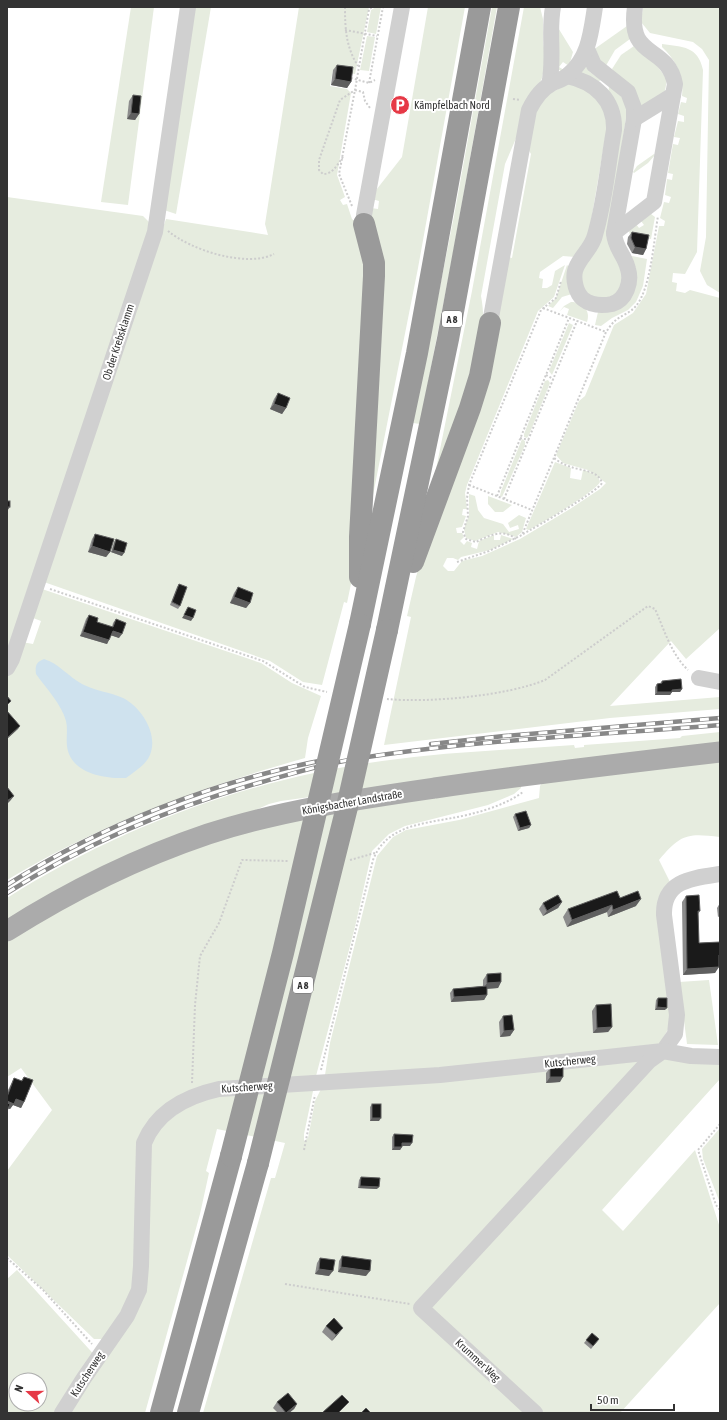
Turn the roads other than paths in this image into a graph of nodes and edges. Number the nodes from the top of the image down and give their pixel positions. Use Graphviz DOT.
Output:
graph roads {
  1 [pos="188,7"];
  2 [pos="402,7"];
  3 [pos="480,7"];
  4 [pos="509,7"];
  5 [pos="553,7"];
  6 [pos="595,7"];
  7 [pos="635,7"];
  8 [pos="587,49"];
  9 [pos="567,76"];
  10 [pos="549,85"];
  11 [pos="673,95"];
  12 [pos="634,119"];
  13 [pos="364,222"];
  14 [pos="614,232"];
  15 [pos="490,323"];
  16 [pos="360,624"];
  17 [pos="387,630"];
  18 [pos="7,668"];
  19 [pos="699,678"];
  20 [pos="720,682"];
  21 [pos="720,752"];
  22 [pos="720,874"];
  23 [pos="7,931"];
  24 [pos="663,1051"];
  25 [pos="720,1057"];
  26 [pos="62,1413"];
  27 [pos="161,1413"];
  28 [pos="188,1413"];
  29 [pos="535,1413"];
  1 -- 18 [label="lane, Ob der Krebsklamm"];
  2 -- 13 [label="lane"];
  3 -- 16 [label="highway, A 8"];
  4 -- 17 [label="highway, A 8"];
  5 -- 10 [label="lane"];
  6 -- 8 [label="lane"];
  7 -- 11 [label="lane"];
  8 -- 9 [label="lane"];
  8 -- 12 [label="lane"];
  9 -- 10 [label="lane"];
  9 -- 14 [label="lane"];
  10 -- 15 [label="lane"];
  11 -- 12 [label="lane"];
  11 -- 14 [label="lane"];
  12 -- 14 [label="lane"];
  13 -- 16 [label="highway"];
  15 -- 17 [label="highway"];
  16 -- 27 [label="highway, A 8, bridge"];
  17 -- 28 [label="highway, A 8, bridge"];
  19 -- 20 [label="lane"];
  21 -- 23 [label="main road, Königsbacher Landstraße"];
  22 -- 24 [label="lane"];
  24 -- 25 [label="lane, Kutscherweg"];
  24 -- 26 [label="lane, Kutscherweg"];
  24 -- 29 [label="lane, Krummer Weg"];
}
